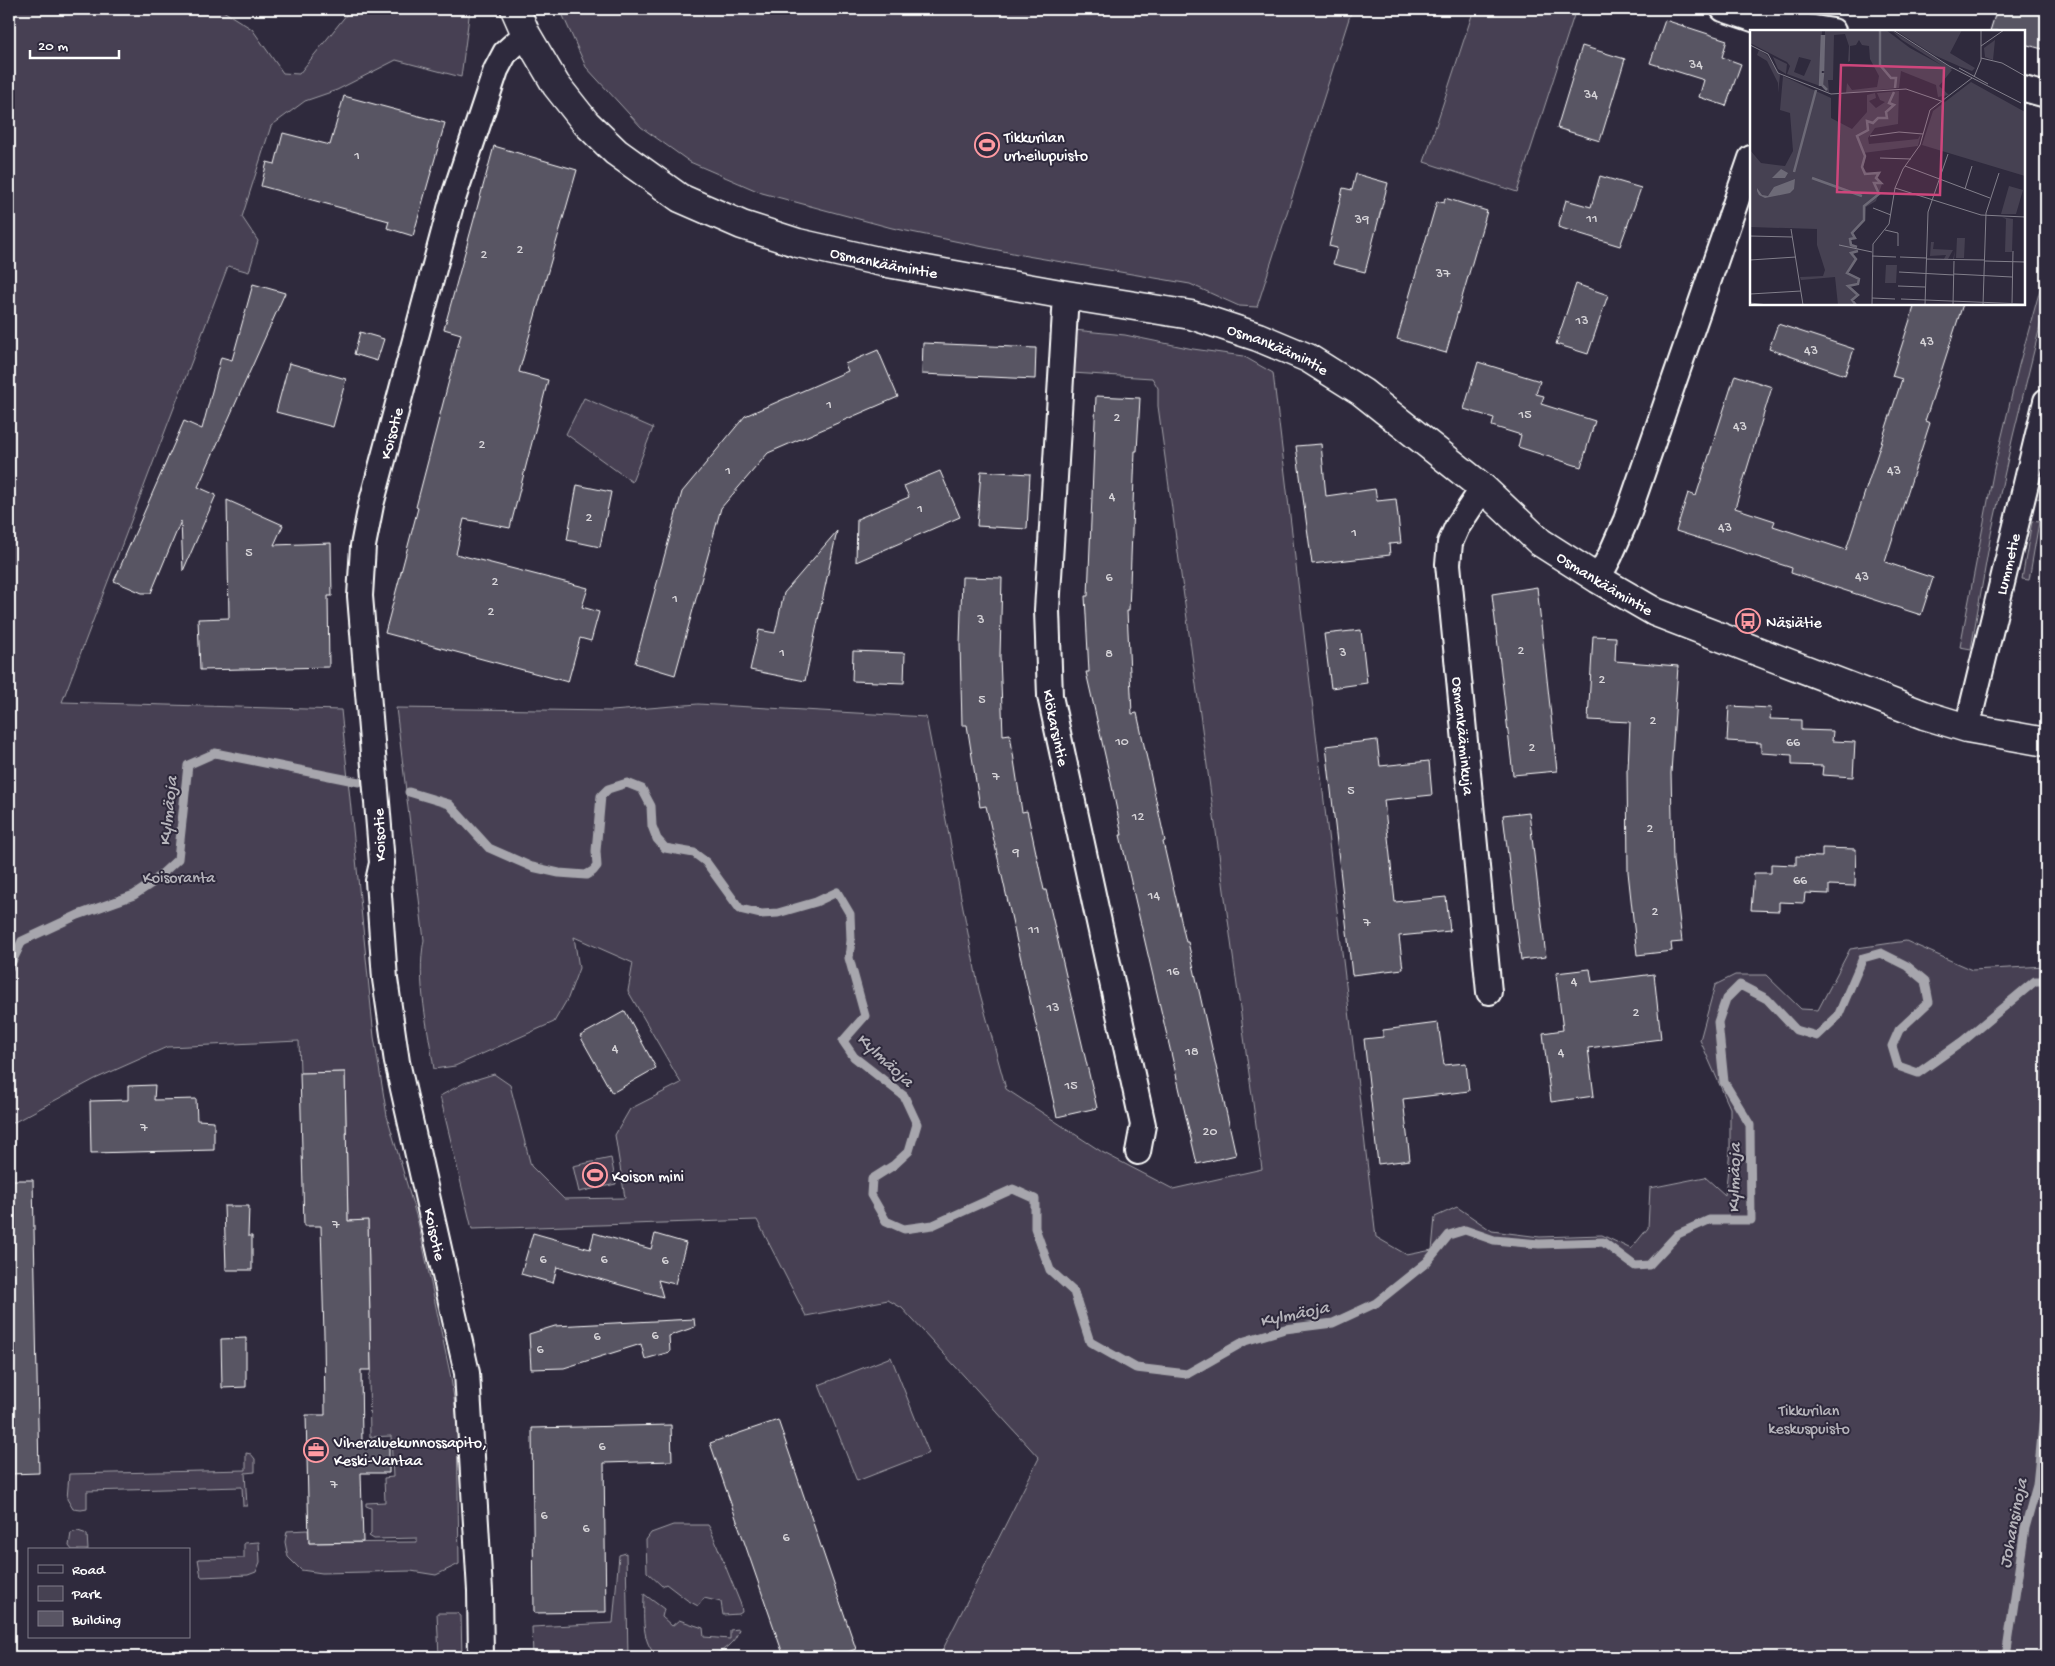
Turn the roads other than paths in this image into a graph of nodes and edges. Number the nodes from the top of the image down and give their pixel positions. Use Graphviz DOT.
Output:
graph roads {
  1 [pos="515,9"];
  2 [pos="1723,9"];
  3 [pos="1797,22"];
  4 [pos="1829,30"];
  5 [pos="526,34"];
  6 [pos="2025,89"];
  7 [pos="2046,96"];
  8 [pos="1750,161"];
  9 [pos="1066,296"];
  10 [pos="2046,401"];
  11 [pos="1483,488"];
  12 [pos="1598,579"];
  13 [pos="1967,728"];
  14 [pos="2046,742"];
  15 [pos="1489,992"];
  16 [pos="1138,1152"];
  17 [pos="481,1657"];
  1 -- 5 [label="street, Osmankäämintie"];
  2 -- 3 [label="street"];
  3 -- 4 [label="street"];
  5 -- 9 [label="street, Osmankäämintie"];
  5 -- 17 [label="street, Koisotie"];
  6 -- 7 [label="street"];
  8 -- 12 [label="street"];
  9 -- 11 [label="street, Osmankäämintie"];
  9 -- 16 [label="street, Klökarsintie"];
  10 -- 13 [label="street, Lummetie"];
  11 -- 12 [label="street, Osmankäämintie"];
  11 -- 15 [label="street, Osmankääminkuja"];
  12 -- 13 [label="street, Osmankäämintie"];
  13 -- 14 [label="street, Osmankäämintie"];
}
